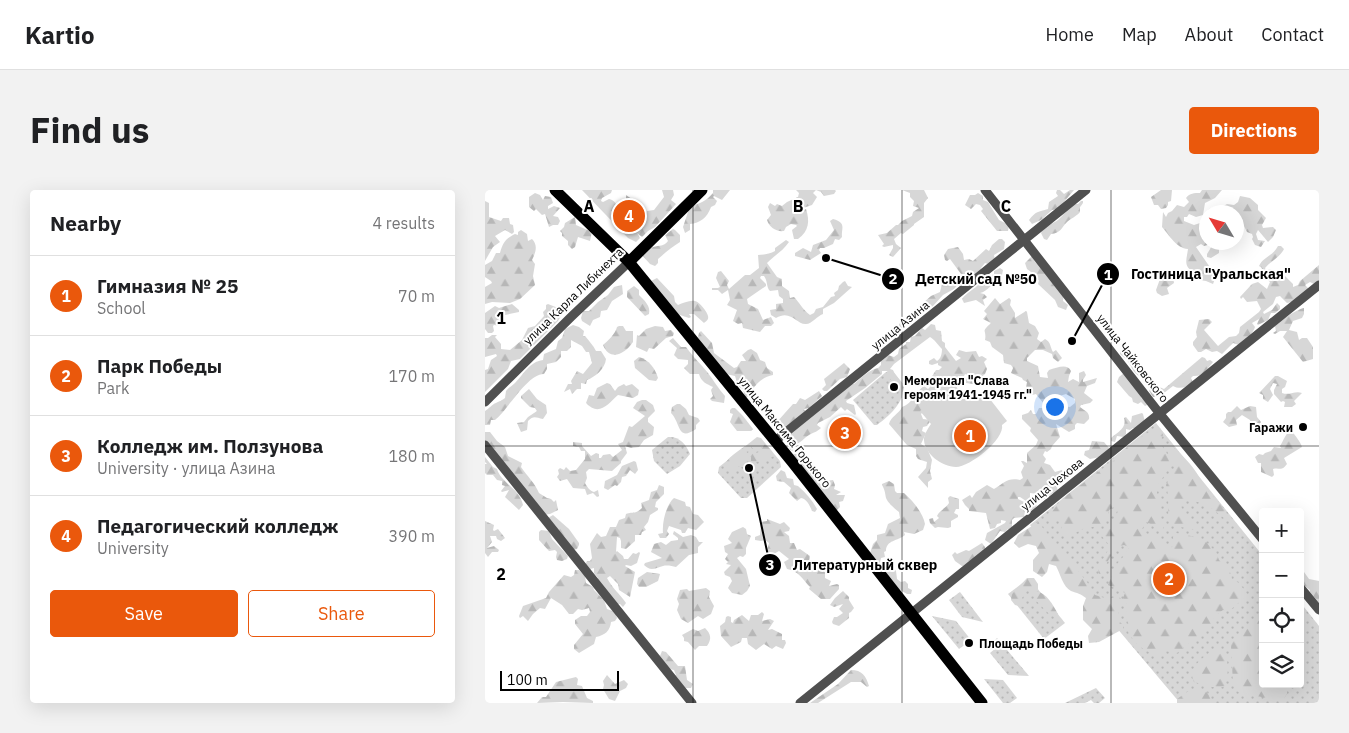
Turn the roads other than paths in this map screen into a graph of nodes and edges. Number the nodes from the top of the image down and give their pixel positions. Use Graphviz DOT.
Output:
graph roads {
  1 [pos="555,190"];
  2 [pos="702,190"];
  3 [pos="985,190"];
  4 [pos="1086,190"];
  5 [pos="1025,240"];
  6 [pos="629,262"];
  7 [pos="1319,285"];
  8 [pos="485,402"];
  9 [pos="1160,414"];
  10 [pos="775,441"];
  11 [pos="485,445"];
  12 [pos="1259,535"];
  13 [pos="1304,592"];
  14 [pos="1319,610"];
  15 [pos="911,613"];
  16 [pos="693,703"];
  17 [pos="800,703"];
  18 [pos="982,703"];
  1 -- 6 [label="main road, улица Максима Горького"];
  2 -- 6 [label="main road, улица Карла Либкнехта"];
  3 -- 5 [label="street, улица Чайковского"];
  4 -- 5 [label="street, улица Азина"];
  5 -- 9 [label="street, улица Чайковского"];
  5 -- 10 [label="street, улица Азина"];
  6 -- 8 [label="street, улица Карла Либкнехта"];
  6 -- 10 [label="main road, улица Максима Горького"];
  7 -- 9 [label="street, улица Чехова"];
  9 -- 12 [label="street, улица Чайковского"];
  9 -- 15 [label="street, улица Чехова"];
  10 -- 15 [label="main road, улица Максима Горького"];
  11 -- 16 [label="street"];
  13 -- 14 [label="street"];
  15 -- 17 [label="street, улица Чехова"];
  15 -- 18 [label="main road, улица Максима Горького"];
}
